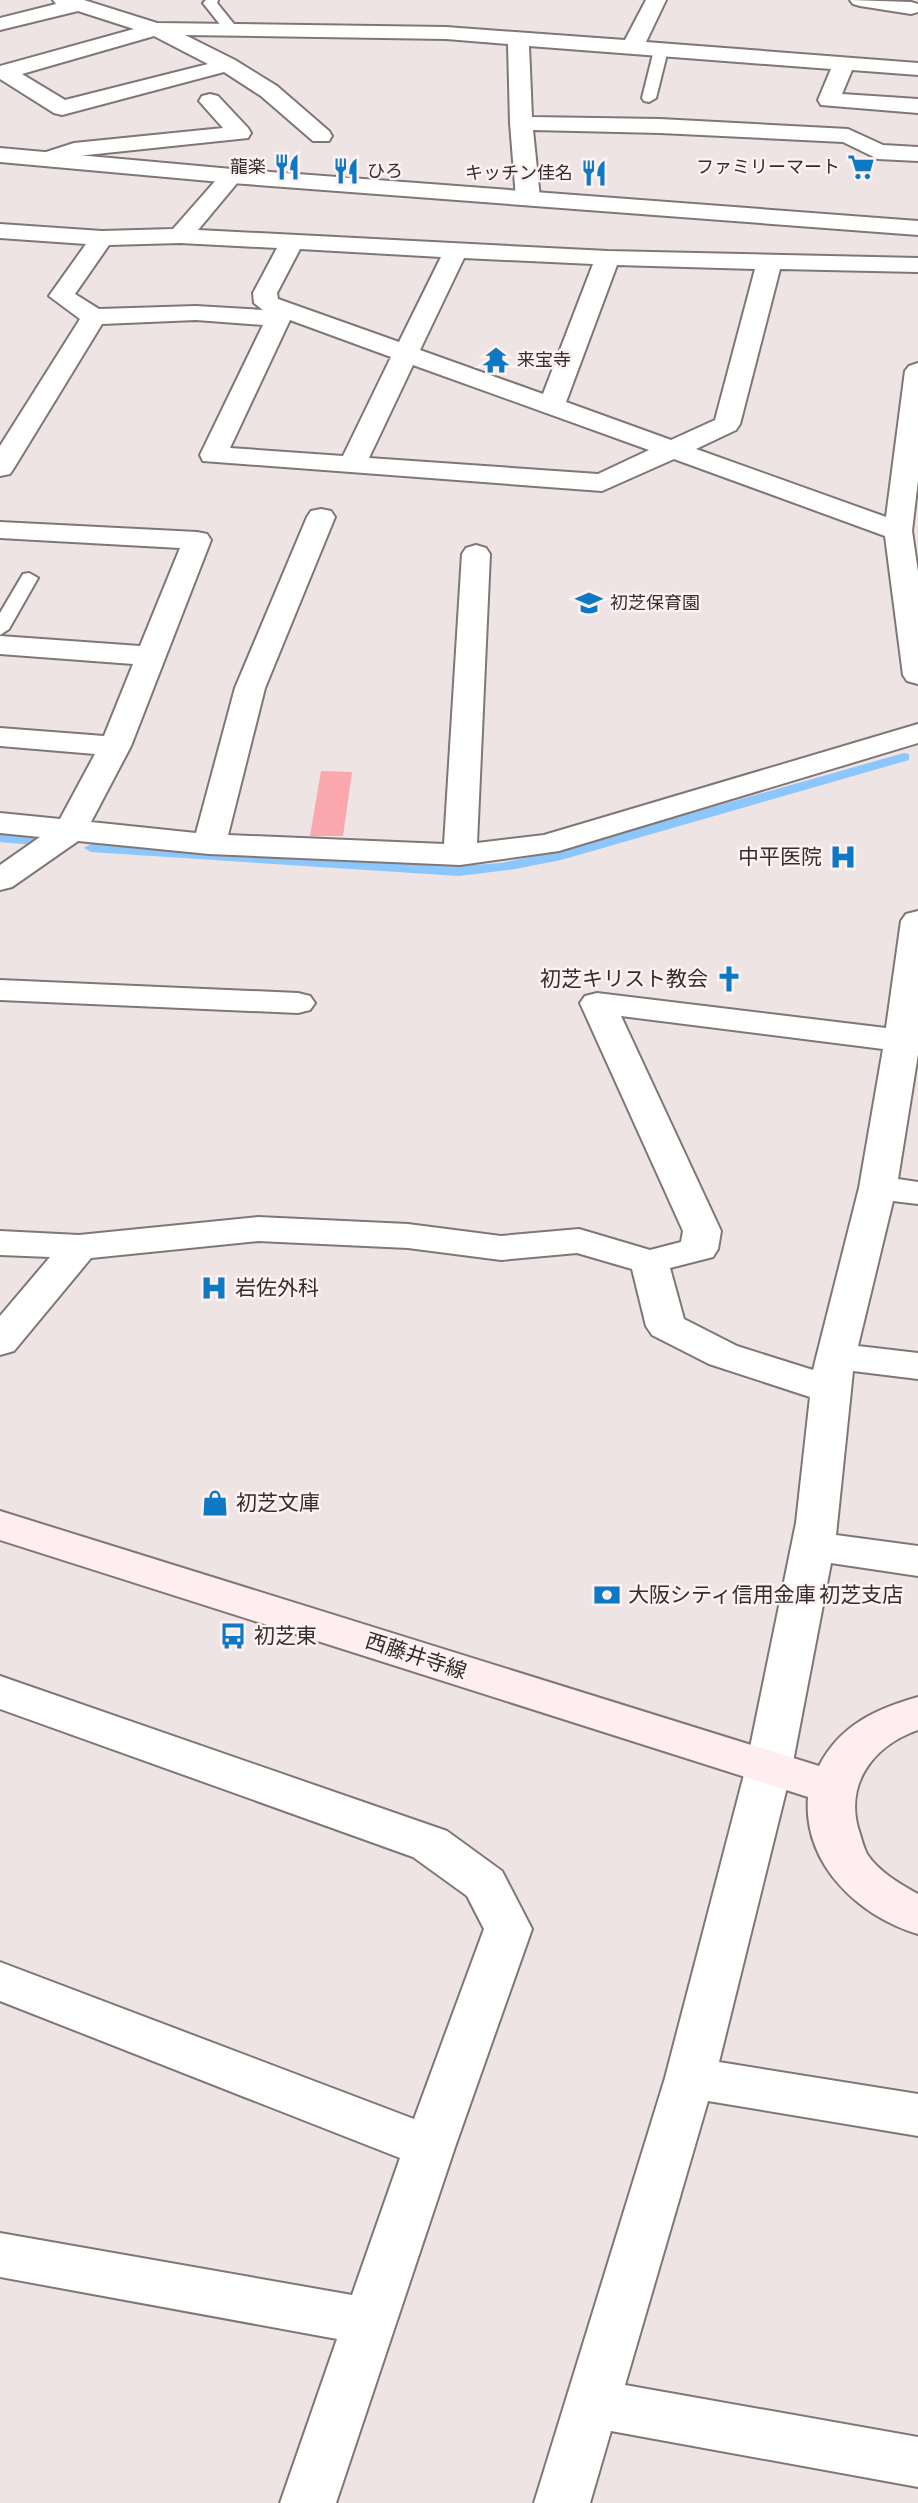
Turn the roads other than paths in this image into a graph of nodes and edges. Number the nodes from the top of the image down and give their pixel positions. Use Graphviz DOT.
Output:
graph roads {
  1 [pos="212,0"];
  2 [pos="656,0"];
  3 [pos="860,0"];
  4 [pos="13,1"];
  5 [pos="69,2"];
  6 [pos="911,8"];
  7 [pos="0,24"];
  8 [pos="156,29"];
  9 [pos="231,29"];
  10 [pos="518,40"];
  11 [pos="632,48"];
  12 [pos="661,50"];
  13 [pos="844,64"];
  14 [pos="227,65"];
  15 [pos="918,69"];
  16 [pos="2,73"];
  17 [pos="649,98"];
  18 [pos="209,101"];
  19 [pos="918,106"];
  20 [pos="521,123"];
  21 [pos="321,136"];
  22 [pos="918,154"];
  23 [pos="0,155"];
  24 [pos="48,159"];
  25 [pos="232,176"];
  26 [pos="528,198"];
  27 [pos="918,228"];
  28 [pos="0,231"];
  29 [pos="180,236"];
  30 [pos="102,238"];
  31 [pos="291,244"];
  32 [pos="456,250"];
  33 [pos="608,258"];
  34 [pos="769,263"];
  35 [pos="918,265"];
  36 [pos="281,314"];
  37 [pos="94,317"];
  38 [pos="405,353"];
  39 [pos="918,371"];
  40 [pos="551,406"];
  41 [pos="914,431"];
  42 [pos="674,451"];
  43 [pos="352,465"];
  44 [pos="0,468"];
  45 [pos="321,517"];
  46 [pos="0,530"];
  47 [pos="898,531"];
  48 [pos="476,554"];
  49 [pos="29,578"];
  50 [pos="0,629"];
  51 [pos="0,645"];
  52 [pos="149,656"];
  53 [pos="918,675"];
  54 [pos="918,733"];
  55 [pos="0,737"];
  56 [pos="115,746"];
  57 [pos="0,823"];
  58 [pos="70,831"];
  59 [pos="209,844"];
  60 [pos="460,855"];
  61 [pos="0,880"];
  62 [pos="917,934"];
  63 [pos="0,990"];
  64 [pos="298,1003"];
  65 [pos="910,1043"];
  66 [pos="878,1188"];
  67 [pos="918,1193"];
  68 [pos="0,1243"];
  69 [pos="79,1247"];
  70 [pos="649,1262"];
  71 [pos="0,1342"];
  72 [pos="918,1366"];
  73 [pos="833,1372"];
  74 [pos="0,1525"];
  75 [pos="813,1546"];
  76 [pos="918,1561"];
  77 [pos="0,1692"];
  78 [pos="918,1713"];
  79 [pos="769,1767"];
  80 [pos="831,1787"];
  81 [pos="918,1916"];
  82 [pos="0,1981"];
  83 [pos="691,2078"];
  84 [pos="918,2115"];
  85 [pos="429,2147"];
  86 [pos="0,2255"];
  87 [pos="370,2322"];
  88 [pos="590,2403"];
  89 [pos="918,2462"];
  90 [pos="308,2503"];
  91 [pos="562,2503"];
  1 -- 9 [label="lane"];
  2 -- 11 [label="street"];
  3 -- 6 [label="street"];
  4 -- 5 [label="street"];
  5 -- 7 [label="street"];
  5 -- 8 [label="street"];
  8 -- 9 [label="street"];
  8 -- 14 [label="street"];
  8 -- 16 [label="street"];
  9 -- 10 [label="street"];
  10 -- 11 [label="street"];
  10 -- 20 [label="street"];
  11 -- 12 [label="street"];
  12 -- 13 [label="street"];
  12 -- 17 [label="lane"];
  13 -- 15 [label="street"];
  13 -- 19 [label="street"];
  14 -- 16 [label="street"];
  14 -- 21 [label="street"];
  18 -- 24 [label="street"];
  20 -- 22 [label="street"];
  20 -- 26 [label="street"];
  23 -- 24 [label="street"];
  24 -- 25 [label="street"];
  25 -- 26 [label="street"];
  25 -- 29 [label="street"];
  26 -- 27 [label="street"];
  28 -- 30 [label="street"];
  29 -- 30 [label="street"];
  29 -- 31 [label="street"];
  30 -- 37 [label="street"];
  31 -- 32 [label="street"];
  31 -- 36 [label="street"];
  32 -- 33 [label="street"];
  32 -- 38 [label="street"];
  33 -- 34 [label="street"];
  33 -- 40 [label="street"];
  34 -- 35 [label="street"];
  34 -- 42 [label="street"];
  36 -- 37 [label="street"];
  36 -- 38 [label="street"];
  36 -- 43 [label="street"];
  37 -- 44 [label="street"];
  38 -- 40 [label="street"];
  38 -- 43 [label="street"];
  39 -- 41 [label="street"];
  40 -- 42 [label="street"];
  41 -- 47 [label="street"];
  42 -- 43 [label="street"];
  42 -- 47 [label="street"];
  45 -- 59 [label="street"];
  46 -- 52 [label="street"];
  47 -- 53 [label="street"];
  48 -- 60 [label="street"];
  49 -- 50 [label="lane"];
  51 -- 52 [label="street"];
  52 -- 56 [label="street"];
  54 -- 60 [label="street"];
  55 -- 56 [label="street"];
  56 -- 58 [label="street"];
  57 -- 58 [label="street"];
  58 -- 59 [label="street"];
  58 -- 61 [label="street"];
  59 -- 60 [label="street"];
  62 -- 65 [label="street"];
  63 -- 64 [label="street"];
  65 -- 66 [label="street"];
  65 -- 70 [label="street"];
  66 -- 67 [label="street"];
  66 -- 73 [label="street"];
  68 -- 69 [label="street"];
  69 -- 70 [label="street"];
  69 -- 71 [label="street"];
  70 -- 73 [label="street"];
  72 -- 73 [label="street"];
  73 -- 75 [label="street"];
  74 -- 79 [label="main road, 西藤井寺線"];
  75 -- 76 [label="street"];
  75 -- 79 [label="street"];
  77 -- 85 [label="street"];
  78 -- 80 [label="main road"];
  79 -- 80 [label="main road, 西藤井寺線"];
  79 -- 83 [label="street"];
  80 -- 81 [label="main road"];
  82 -- 85 [label="street"];
  83 -- 84 [label="street"];
  83 -- 88 [label="street"];
  85 -- 87 [label="street"];
  86 -- 87 [label="street"];
  87 -- 90 [label="street"];
  88 -- 89 [label="street"];
  88 -- 91 [label="street"];
}
